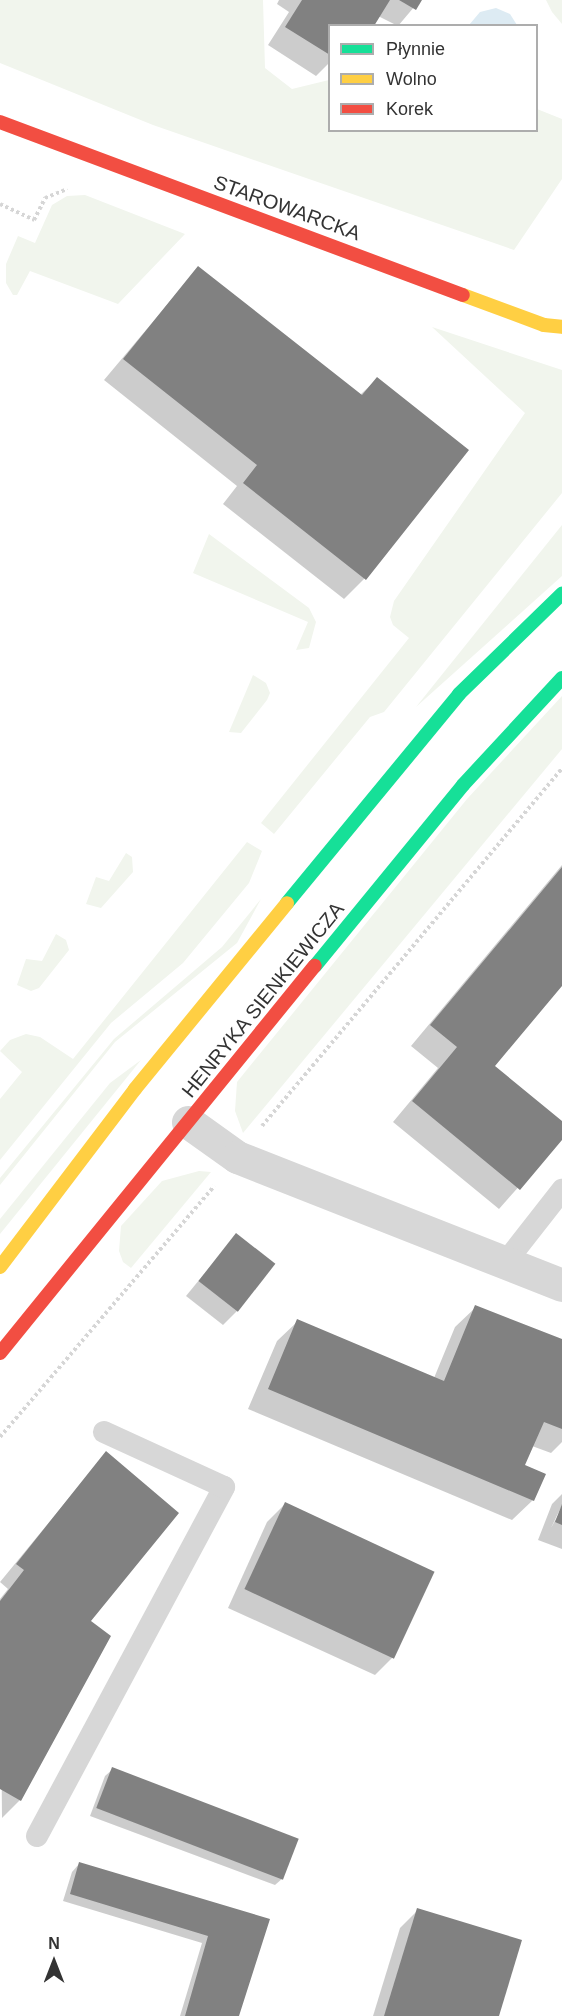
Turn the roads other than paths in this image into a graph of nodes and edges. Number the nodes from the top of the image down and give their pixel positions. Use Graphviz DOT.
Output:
graph roads {
  1 [pos="0,122"];
  2 [pos="562,327"];
  3 [pos="562,594"];
  4 [pos="562,678"];
  5 [pos="188,1122"];
  6 [pos="562,1190"];
  7 [pos="505,1263"];
  8 [pos="0,1267"];
  9 [pos="562,1285"];
  10 [pos="0,1353"];
  11 [pos="104,1432"];
  12 [pos="37,1836"];
  1 -- 2 [label="main road, STAROWARCKA"];
  3 -- 8 [label="main road"];
  4 -- 5 [label="main road, HENRYKA SIENKIEWICZA"];
  5 -- 7 [label="street"];
  5 -- 10 [label="main road, HENRYKA SIENKIEWICZA"];
  6 -- 7 [label="lane"];
  7 -- 9 [label="street"];
  11 -- 12 [label="lane"];
}
